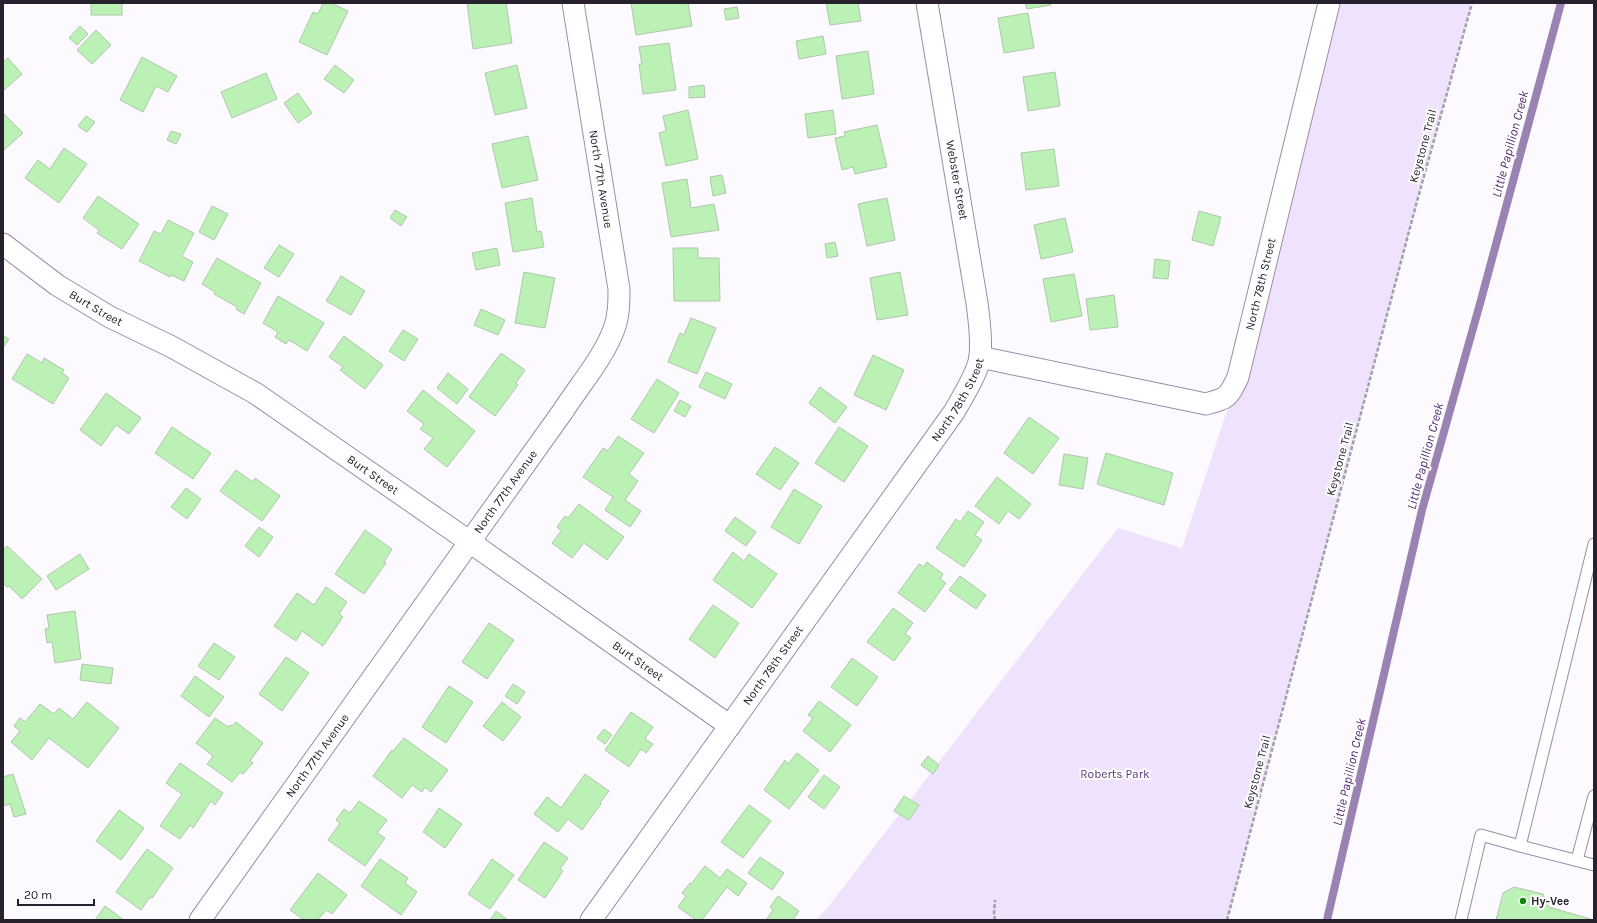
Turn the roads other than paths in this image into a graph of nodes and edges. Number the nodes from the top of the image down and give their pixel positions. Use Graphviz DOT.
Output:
graph roads {
  1 [pos="573,3"];
  2 [pos="927,3"];
  3 [pos="1329,3"];
  4 [pos="3,244"];
  5 [pos="980,357"];
  6 [pos="470,542"];
  7 [pos="1594,544"];
  8 [pos="730,726"];
  9 [pos="1594,796"];
  10 [pos="1520,846"];
  11 [pos="1577,860"];
  12 [pos="1594,864"];
  13 [pos="200,920"];
  14 [pos="591,920"];
  15 [pos="1461,920"];
  1 -- 6 [label="street, North 77th Avenue"];
  2 -- 5 [label="street, Webster Street"];
  3 -- 5 [label="street, North 78th Street"];
  4 -- 6 [label="street, Burt Street"];
  5 -- 8 [label="street, North 78th Street"];
  6 -- 8 [label="street, Burt Street"];
  6 -- 13 [label="street, North 77th Avenue"];
  7 -- 10 [label="lane"];
  8 -- 14 [label="street, North 78th Street"];
  9 -- 11 [label="lane"];
  10 -- 11 [label="lane"];
  10 -- 15 [label="lane"];
  11 -- 12 [label="lane"];
}
